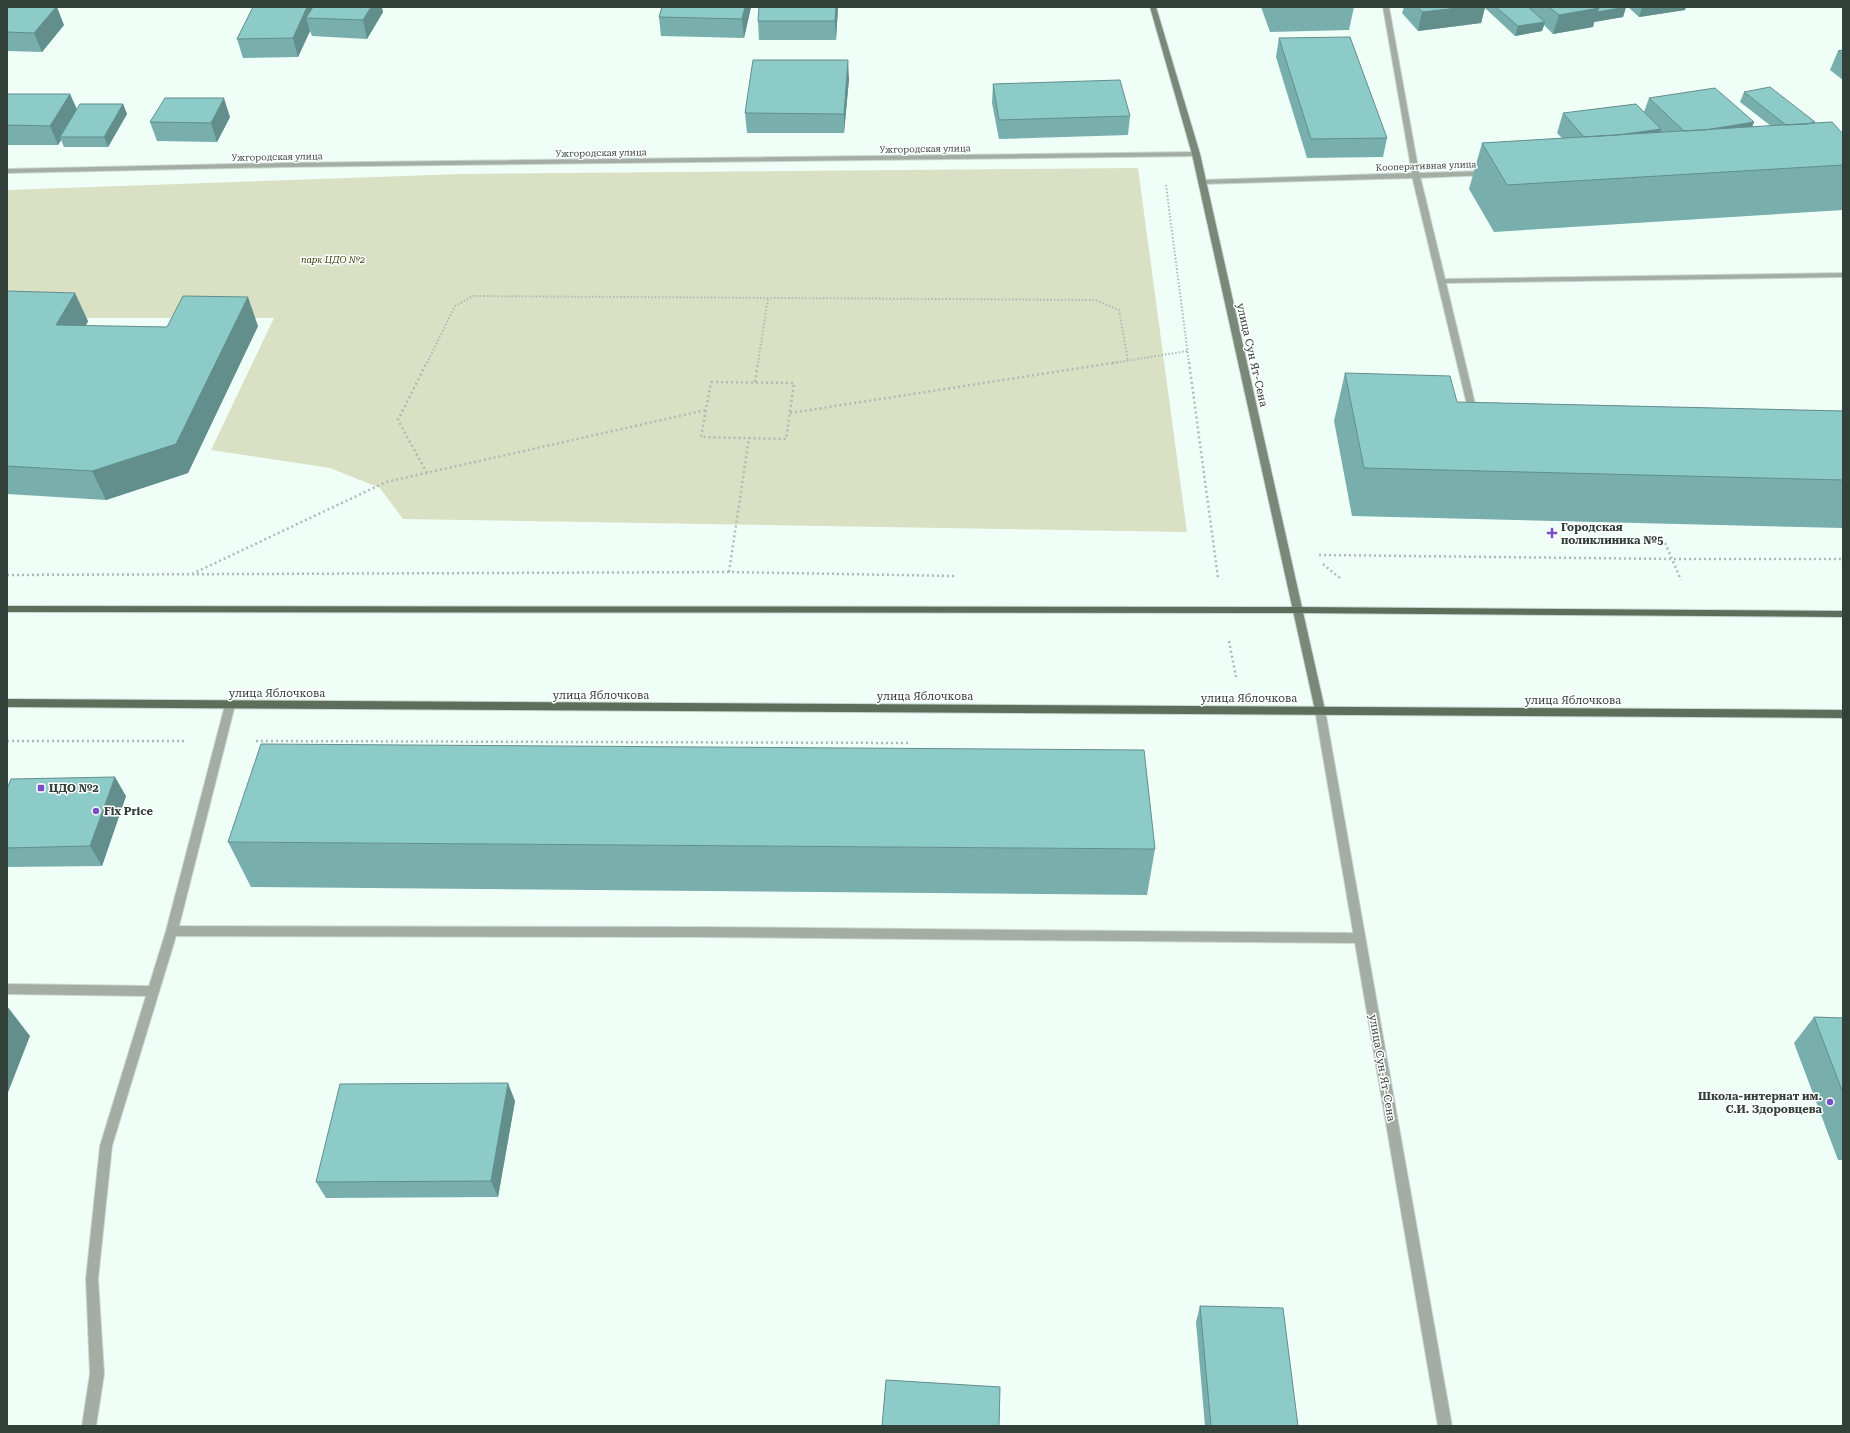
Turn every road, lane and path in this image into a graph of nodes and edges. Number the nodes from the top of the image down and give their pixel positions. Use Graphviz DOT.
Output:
graph roads {
  1 [pos="1153,7"];
  2 [pos="1386,7"];
  3 [pos="1196,154"];
  4 [pos="1162,155"];
  5 [pos="7,171"];
  6 [pos="1494,173"];
  7 [pos="1416,176"];
  8 [pos="1202,182"];
  9 [pos="1843,275"];
  10 [pos="1441,281"];
  11 [pos="768,298"];
  12 [pos="1187,351"];
  13 [pos="1128,360"];
  14 [pos="755,382"];
  15 [pos="706,410"];
  16 [pos="790,413"];
  17 [pos="1482,421"];
  18 [pos="749,438"];
  19 [pos="426,473"];
  20 [pos="1665,543"];
  21 [pos="1318,554"];
  22 [pos="1672,559"];
  23 [pos="1843,559"];
  24 [pos="1321,563"];
  25 [pos="729,572"];
  26 [pos="7,575"];
  27 [pos="190,575"];
  28 [pos="958,576"];
  29 [pos="1342,579"];
  30 [pos="1218,580"];
  31 [pos="1681,580"];
  32 [pos="7,609"];
  33 [pos="1298,610"];
  34 [pos="1843,614"];
  35 [pos="1229,639"];
  36 [pos="1236,678"];
  37 [pos="7,703"];
  38 [pos="230,705"];
  39 [pos="1320,710"];
  40 [pos="1843,714"];
  41 [pos="7,741"];
  42 [pos="219,741"];
  43 [pos="912,743"];
  44 [pos="172,931"];
  45 [pos="1360,938"];
  46 [pos="7,989"];
  47 [pos="153,991"];
  48 [pos="89,1426"];
  49 [pos="1445,1426"];
  1 -- 3 [label="main road, улица Сун Ят-Сена"];
  2 -- 7 [label="street"];
  3 -- 4 [label="street, Ужгородская улица"];
  3 -- 8 [label="main road, улица Сун Ят-Сена"];
  4 -- 5 [label="street, Ужгородская улица"];
  4 -- 12 [label="path"];
  6 -- 7 [label="street, Кооперативная улица"];
  7 -- 8 [label="street, Кооперативная улица"];
  7 -- 10 [label="street"];
  8 -- 33 [label="main road, улица Сун Ят-Сена"];
  9 -- 10 [label="street"];
  10 -- 17 [label="street"];
  11 -- 13 [label="path"];
  11 -- 14 [label="path"];
  11 -- 19 [label="path"];
  12 -- 13 [label="path"];
  12 -- 30 [label="path"];
  13 -- 16 [label="path"];
  14 -- 15 [label="path"];
  14 -- 16 [label="path"];
  15 -- 18 [label="path"];
  15 -- 19 [label="path"];
  16 -- 18 [label="path"];
  18 -- 25 [label="path"];
  19 -- 27 [label="path"];
  20 -- 22 [label="path"];
  21 -- 22 [label="path"];
  22 -- 23 [label="path"];
  22 -- 31 [label="path"];
  24 -- 29 [label="path"];
  25 -- 27 [label="path"];
  25 -- 28 [label="path"];
  26 -- 27 [label="path"];
  32 -- 33 [label="main road"];
  33 -- 34 [label="main road"];
  33 -- 39 [label="main road, улица Сун Ят-Сена"];
  35 -- 36 [label="path"];
  37 -- 38 [label="main road, улица Яблочкова"];
  38 -- 39 [label="main road, улица Яблочкова"];
  38 -- 42 [label="street"];
  39 -- 40 [label="main road, улица Яблочкова"];
  39 -- 45 [label="street, улица Сун-Ят-Сена"];
  41 -- 42 [label="path"];
  42 -- 43 [label="path"];
  42 -- 44 [label="street"];
  44 -- 45 [label="street"];
  44 -- 47 [label="street"];
  45 -- 49 [label="street, улица Сун-Ят-Сена"];
  46 -- 47 [label="street"];
  47 -- 48 [label="street"];
}
